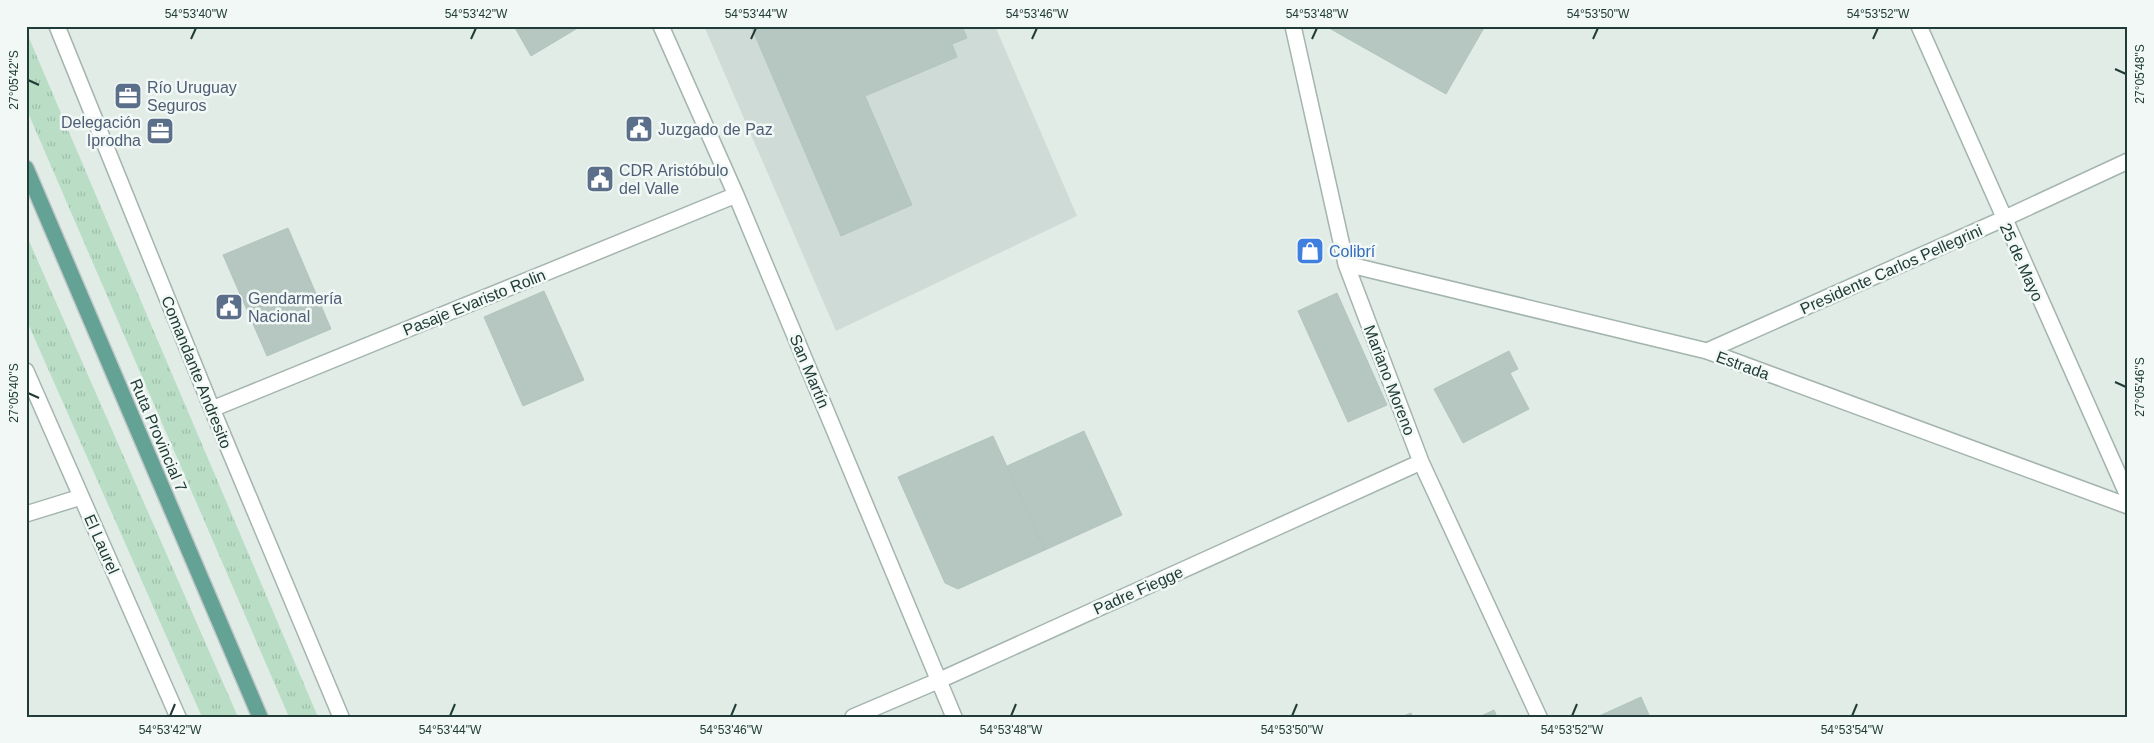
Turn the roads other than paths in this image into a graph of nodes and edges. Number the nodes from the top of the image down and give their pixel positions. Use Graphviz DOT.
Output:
graph roads {
  1 [pos="57,26"];
  2 [pos="661,26"];
  3 [pos="1293,26"];
  4 [pos="1919,26"];
  5 [pos="2128,161"];
  6 [pos="26,168"];
  7 [pos="736,195"];
  8 [pos="2003,219"];
  9 [pos="1346,264"];
  10 [pos="1707,351"];
  11 [pos="26,371"];
  12 [pos="212,409"];
  13 [pos="1421,462"];
  14 [pos="2128,496"];
  15 [pos="81,497"];
  16 [pos="2128,506"];
  17 [pos="26,514"];
  18 [pos="940,680"];
  19 [pos="178,717"];
  20 [pos="260,717"];
  21 [pos="340,717"];
  22 [pos="853,717"];
  23 [pos="954,717"];
  24 [pos="1538,717"];
  1 -- 12 [label="street, Comandante Andresito"];
  2 -- 7 [label="street, San Martín"];
  3 -- 9 [label="street, Mariano Moreno"];
  4 -- 8 [label="street, 25 de Mayo"];
  5 -- 8 [label="street, Presidente Carlos Pellegrini"];
  6 -- 20 [label="main road, Ruta Provincial 7"];
  7 -- 12 [label="street, Pasaje Evaristo Rolin"];
  7 -- 18 [label="street, San Martín"];
  8 -- 10 [label="street, Presidente Carlos Pellegrini"];
  8 -- 14 [label="street, 25 de Mayo"];
  9 -- 10 [label="street, Estrada"];
  9 -- 13 [label="street, Mariano Moreno"];
  10 -- 16 [label="street, Estrada"];
  11 -- 15 [label="street, El Laurel"];
  12 -- 21 [label="street, Comandante Andresito"];
  13 -- 18 [label="street, Padre Fiegge"];
  13 -- 24 [label="street, Mariano Moreno"];
  15 -- 17 [label="street"];
  15 -- 19 [label="street, El Laurel"];
  18 -- 22 [label="street, Padre Fiegge"];
  18 -- 23 [label="street, San Martín"];
}
